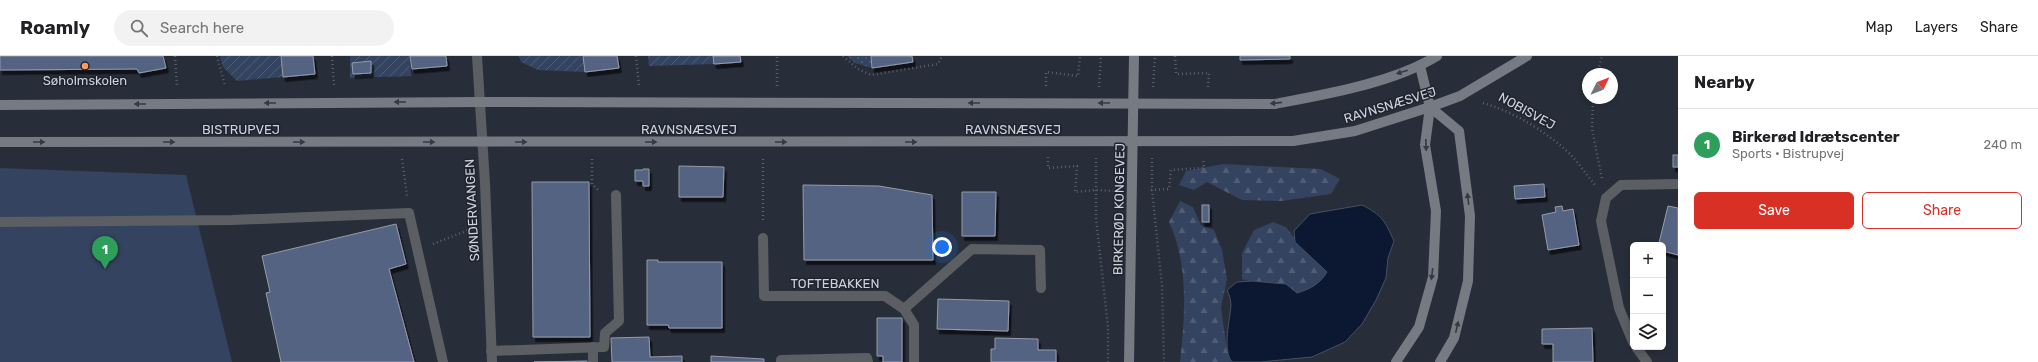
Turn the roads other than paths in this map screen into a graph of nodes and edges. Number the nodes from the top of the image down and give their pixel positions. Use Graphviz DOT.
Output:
graph roads {
  1 [pos="477,56"];
  2 [pos="1134,56"];
  3 [pos="1437,56"];
  4 [pos="1527,56"];
  5 [pos="1420,66"];
  6 [pos="481,102"];
  7 [pos="0,105"];
  8 [pos="1430,107"];
  9 [pos="0,142"];
  10 [pos="482,143"];
  11 [pos="1678,184"];
  12 [pos="616,196"];
  13 [pos="0,222"];
  14 [pos="764,238"];
  15 [pos="1041,288"];
  16 [pos="904,309"];
  17 [pos="1630,335"];
  18 [pos="593,347"];
  19 [pos="1638,350"];
  20 [pos="491,351"];
  21 [pos="443,362"];
  22 [pos="492,362"];
  23 [pos="593,362"];
  24 [pos="781,362"];
  25 [pos="868,362"];
  26 [pos="914,362"];
  27 [pos="1130,362"];
  28 [pos="1396,362"];
  29 [pos="1440,362"];
  30 [pos="1647,362"];
  1 -- 6 [label="street, SØNDERVANGEN"];
  2 -- 27 [label="main road, BIRKERØD KONGEVEJ"];
  3 -- 5 [label="main road, RAVNSNÆSVEJ"];
  4 -- 8 [label="main road, RAVNSNÆSVEJ"];
  5 -- 6 [label="main road, RAVNSNÆSVEJ, one-way"];
  5 -- 8 [label="main road"];
  6 -- 7 [label="main road, BISTRUPVEJ, one-way"];
  6 -- 10 [label="street, SØNDERVANGEN"];
  10 -- 8 [label="main road, RAVNSNÆSVEJ, one-way"];
  8 -- 28 [label="main road, one-way"];
  29 -- 8 [label="main road, one-way"];
  9 -- 10 [label="main road, BISTRUPVEJ, one-way"];
  10 -- 20 [label="street, SØNDERVANGEN"];
  11 -- 17 [label="street"];
  12 -- 18 [label="street"];
  13 -- 21 [label="street"];
  14 -- 16 [label="street, TOFTEBAKKEN"];
  15 -- 16 [label="street"];
  16 -- 26 [label="street, TOFTEBAKKEN"];
  18 -- 20 [label="street"];
  18 -- 23 [label="street"];
  19 -- 30 [label="street"];
  20 -- 22 [label="street, SØNDERVANGEN"];
  24 -- 25 [label="street"];
}
